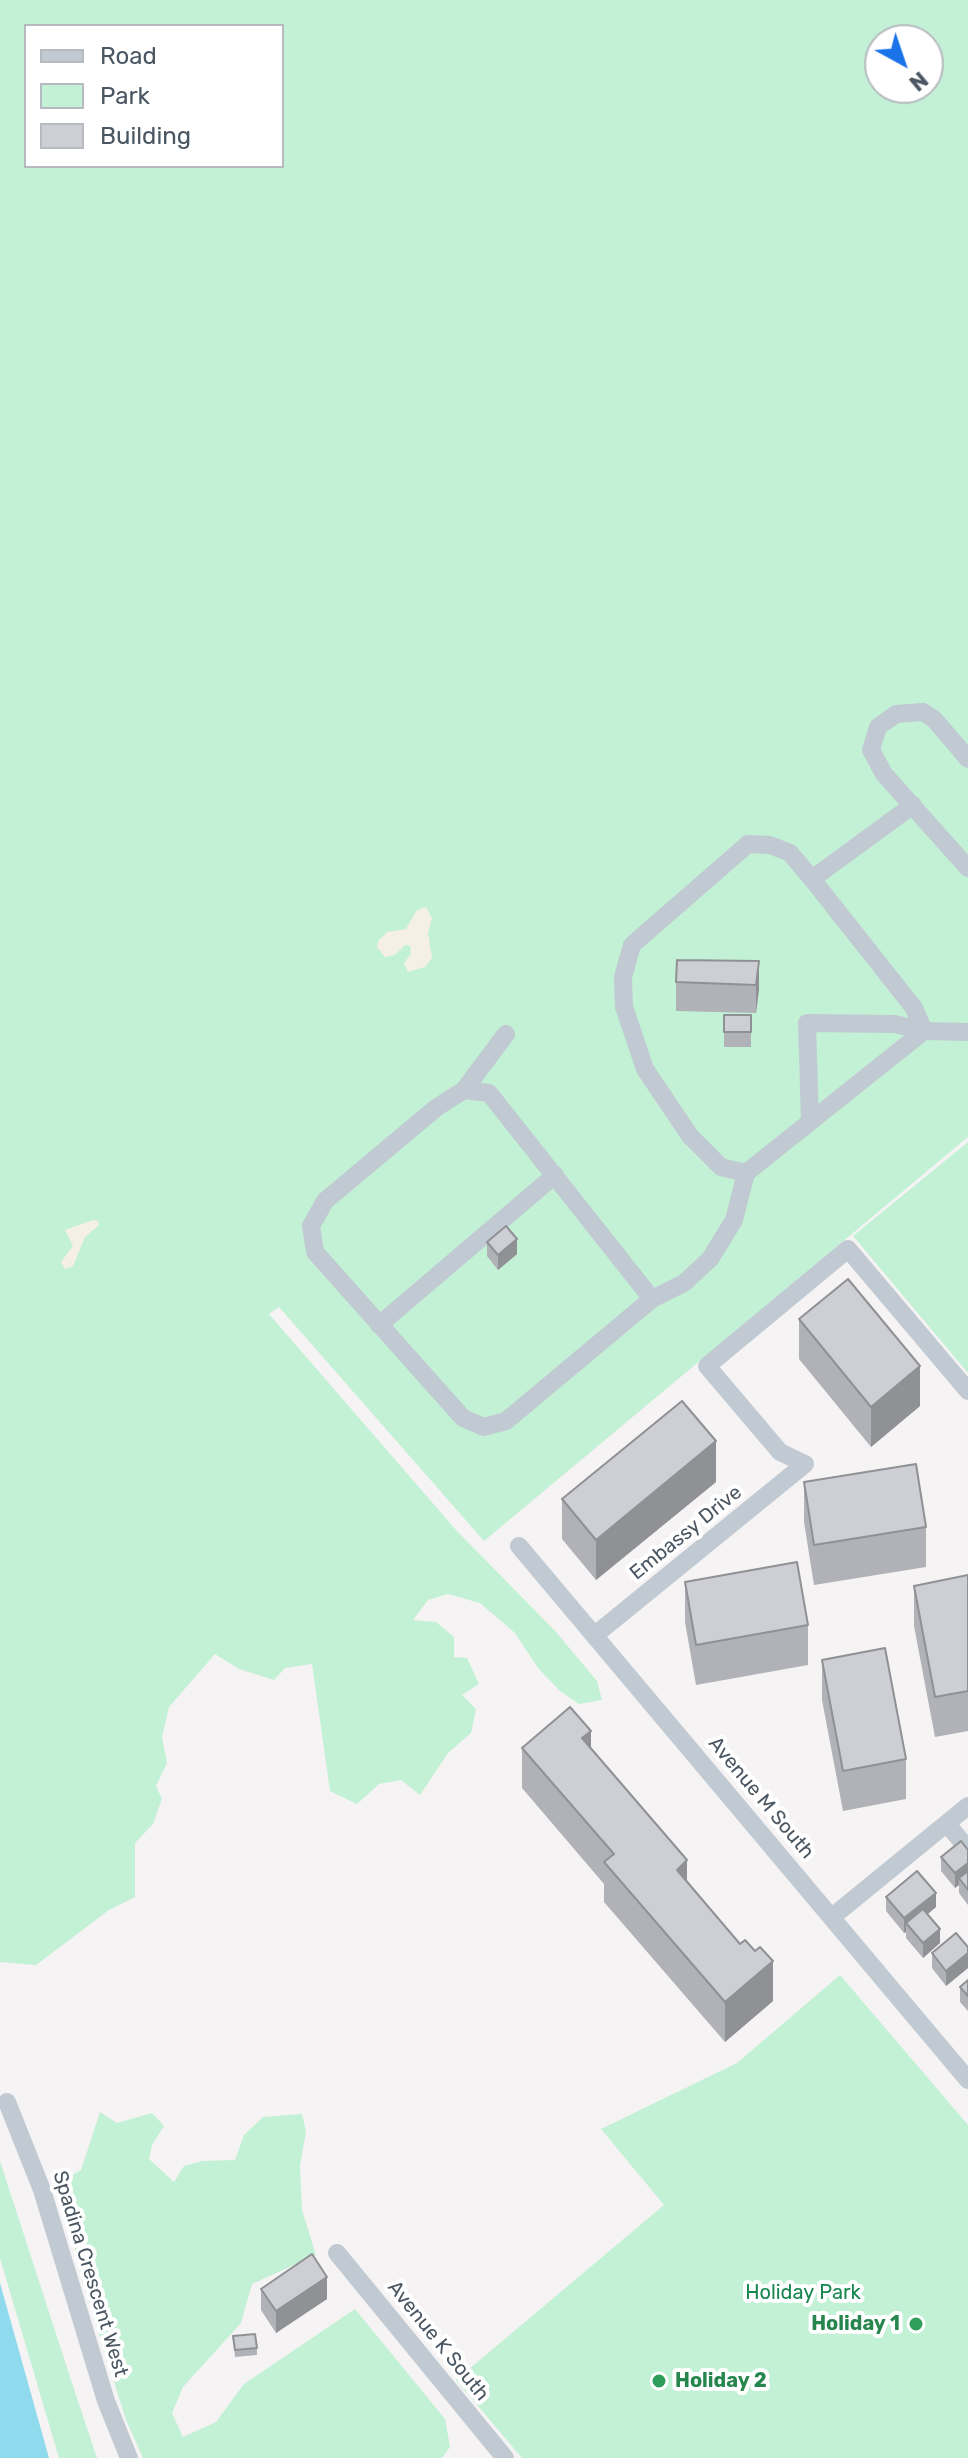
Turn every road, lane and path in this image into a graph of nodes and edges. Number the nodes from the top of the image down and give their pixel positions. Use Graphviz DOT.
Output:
graph roads {
  1 [pos="968,759"];
  2 [pos="913,805"];
  3 [pos="968,868"];
  4 [pos="812,879"];
  5 [pos="924,1031"];
  6 [pos="968,1032"];
  7 [pos="506,1034"];
  8 [pos="464,1090"];
  9 [pos="810,1121"];
  10 [pos="746,1173"];
  11 [pos="555,1175"];
  12 [pos="652,1299"];
  13 [pos="379,1325"];
  14 [pos="968,1391"];
  15 [pos="519,1546"];
  16 [pos="595,1635"];
  17 [pos="968,1806"];
  18 [pos="947,1824"];
  19 [pos="968,1849"];
  20 [pos="832,1917"];
  21 [pos="968,2080"];
  22 [pos="7,2102"];
  23 [pos="337,2253"];
  24 [pos="129,2458"];
  25 [pos="505,2458"];
  1 -- 2 [label="street"];
  2 -- 3 [label="street"];
  2 -- 4 [label="street"];
  4 -- 5 [label="street"];
  4 -- 10 [label="street"];
  5 -- 6 [label="street"];
  5 -- 9 [label="street"];
  5 -- 9 [label="street"];
  7 -- 8 [label="street"];
  8 -- 11 [label="street"];
  8 -- 13 [label="street"];
  9 -- 10 [label="street"];
  10 -- 12 [label="street"];
  11 -- 12 [label="street"];
  11 -- 13 [label="street"];
  12 -- 13 [label="street"];
  14 -- 16 [label="street, Embassy Drive"];
  15 -- 16 [label="street, Avenue M South"];
  16 -- 20 [label="street, Avenue M South"];
  17 -- 18 [label="street"];
  18 -- 19 [label="street"];
  18 -- 20 [label="street"];
  20 -- 21 [label="street, Avenue M South"];
  22 -- 24 [label="street, Spadina Crescent West"];
  23 -- 25 [label="street, Avenue K South"];
}
